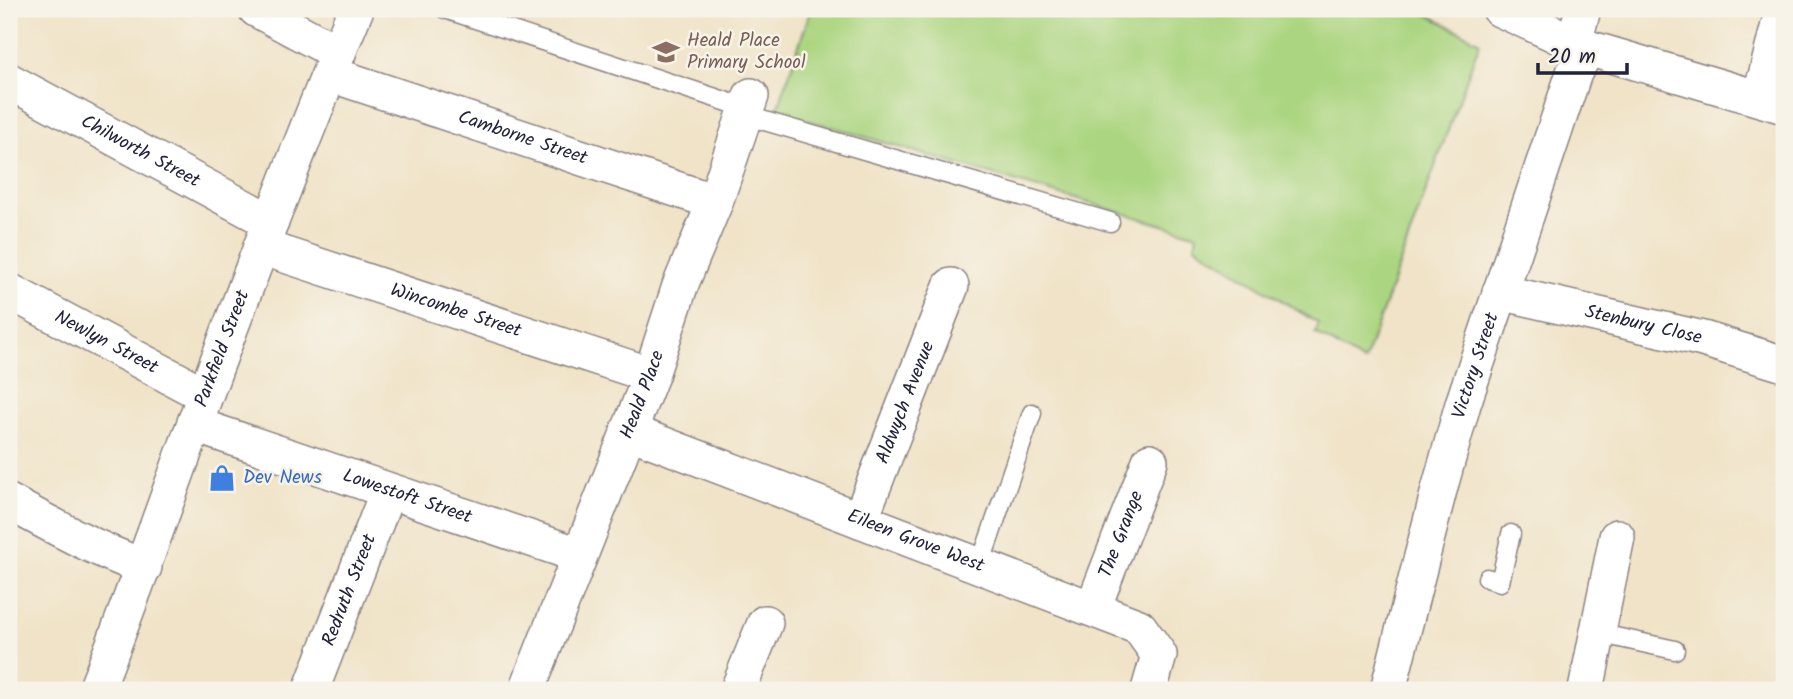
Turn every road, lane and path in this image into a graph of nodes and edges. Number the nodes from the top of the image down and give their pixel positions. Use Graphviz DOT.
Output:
graph roads {
  1 [pos="256,9"];
  2 [pos="356,9"];
  3 [pos="445,9"];
  4 [pos="1500,9"];
  5 [pos="1583,9"];
  6 [pos="1781,10"];
  7 [pos="1581,46"];
  8 [pos="334,63"];
  9 [pos="9,81"];
  10 [pos="1771,102"];
  11 [pos="747,106"];
  12 [pos="715,202"];
  13 [pos="1110,222"];
  14 [pos="266,235"];
  15 [pos="951,286"];
  16 [pos="9,291"];
  17 [pos="1500,292"];
  18 [pos="1784,364"];
  19 [pos="651,375"];
  20 [pos="200,410"];
  21 [pos="1032,413"];
  22 [pos="628,431"];
  23 [pos="1150,461"];
  24 [pos="388,491"];
  25 [pos="9,502"];
  26 [pos="860,520"];
  27 [pos="1511,534"];
  28 [pos="1618,537"];
  29 [pos="579,555"];
  30 [pos="980,565"];
  31 [pos="144,567"];
  32 [pos="1487,578"];
  33 [pos="1093,608"];
  34 [pos="765,623"];
  35 [pos="1597,633"];
  36 [pos="1675,650"];
  37 [pos="96,690"];
  38 [pos="311,690"];
  39 [pos="527,690"];
  40 [pos="738,690"];
  41 [pos="1150,690"];
  42 [pos="1388,690"];
  43 [pos="1586,690"];
  1 -- 8 [label="street, Camborne Street"];
  2 -- 8 [label="street, Parkfield Street"];
  3 -- 11 [label="lane"];
  4 -- 7 [label="street"];
  5 -- 7 [label="street, Victory Street"];
  6 -- 10 [label="street"];
  7 -- 10 [label="street"];
  7 -- 17 [label="street, Victory Street"];
  8 -- 12 [label="street, Camborne Street"];
  8 -- 14 [label="street, Parkfield Street"];
  9 -- 14 [label="street, Chilworth Street"];
  11 -- 12 [label="street, Heald Place"];
  11 -- 13 [label="lane"];
  12 -- 19 [label="street, Heald Place"];
  14 -- 19 [label="street, Wincombe Street"];
  14 -- 20 [label="street, Parkfield Street"];
  15 -- 26 [label="street, Aldwych Avenue"];
  16 -- 20 [label="street, Newlyn Street"];
  17 -- 18 [label="street, Stenbury Close"];
  17 -- 42 [label="street, Victory Street"];
  19 -- 22 [label="street, Heald Place"];
  20 -- 24 [label="street, Lowestoft Street"];
  20 -- 31 [label="street, Parkfield Street"];
  21 -- 30 [label="lane"];
  22 -- 26 [label="street, Eileen Grove West"];
  22 -- 29 [label="street, Heald Place"];
  23 -- 33 [label="street, The Grange"];
  24 -- 29 [label="street, Lowestoft Street"];
  24 -- 38 [label="street, Redruth Street"];
  25 -- 31 [label="street"];
  26 -- 30 [label="street, Eileen Grove West"];
  27 -- 32 [label="lane"];
  28 -- 35 [label="street"];
  29 -- 39 [label="street, Heald Place"];
  30 -- 33 [label="street, Eileen Grove West"];
  31 -- 37 [label="street, Parkfield Street"];
  33 -- 41 [label="street, Eileen Grove West"];
  34 -- 40 [label="street"];
  35 -- 36 [label="lane"];
  35 -- 43 [label="street"];
}
